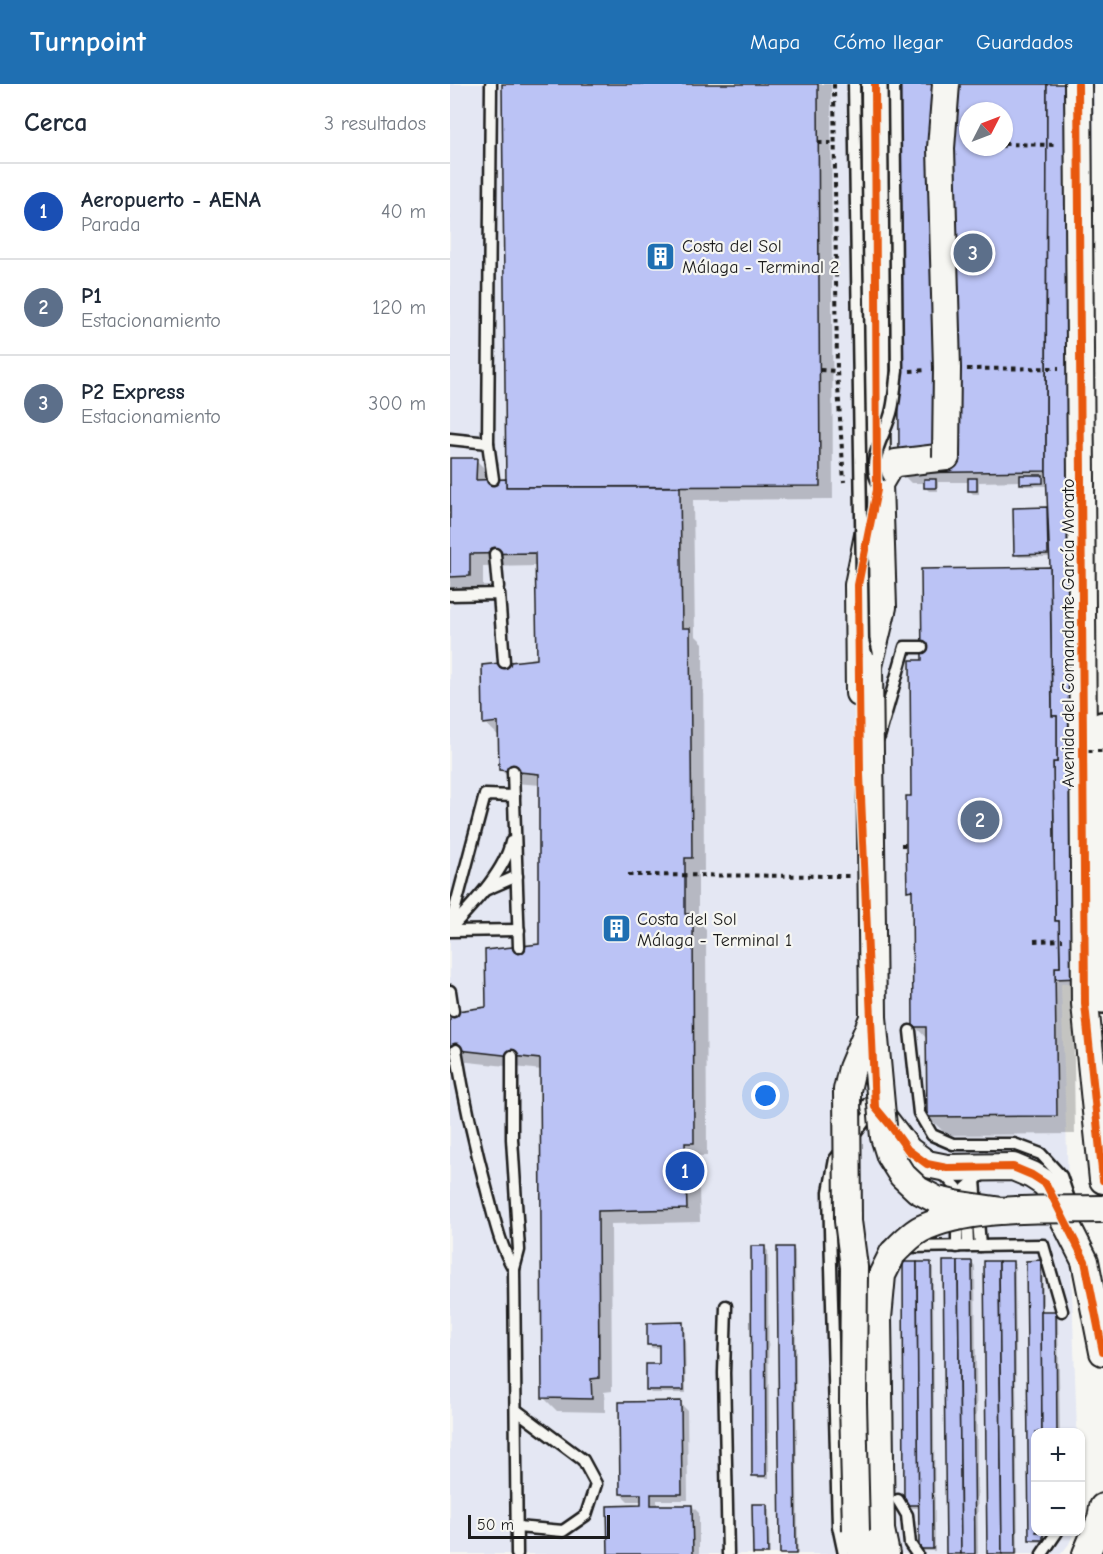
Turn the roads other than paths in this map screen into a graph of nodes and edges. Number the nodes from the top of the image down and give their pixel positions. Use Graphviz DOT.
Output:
graph roads {
  1 [pos="491,84"];
  2 [pos="854,84"];
  3 [pos="875,84"];
  4 [pos="894,84"];
  5 [pos="946,84"];
  6 [pos="1078,84"];
  7 [pos="450,439"];
  8 [pos="488,443"];
  9 [pos="493,479"];
  10 [pos="879,484"];
  11 [pos="495,554"];
  12 [pos="498,586"];
  13 [pos="450,595"];
  14 [pos="922,647"];
  15 [pos="504,662"];
  16 [pos="869,666"];
  17 [pos="1103,729"];
  18 [pos="870,768"];
  19 [pos="513,771"];
  20 [pos="514,795"];
  21 [pos="515,823"];
  22 [pos="517,876"];
  23 [pos="485,890"];
  24 [pos="450,929"];
  25 [pos="519,930"];
  26 [pos="519,947"];
  27 [pos="450,991"];
  28 [pos="1103,996"];
  29 [pos="453,1011"];
  30 [pos="873,1017"];
  31 [pos="910,1031"];
  32 [pos="456,1050"];
  33 [pos="512,1056"];
  34 [pos="455,1075"];
  35 [pos="875,1107"];
  36 [pos="935,1165"];
  37 [pos="982,1174"];
  38 [pos="1103,1180"];
  39 [pos="1103,1209"];
  40 [pos="1002,1211"];
  41 [pos="968,1246"];
  42 [pos="1085,1261"];
  43 [pos="895,1262"];
  44 [pos="514,1269"];
  45 [pos="726,1306"];
  46 [pos="1062,1311"];
  47 [pos="1103,1352"];
  48 [pos="516,1410"];
  49 [pos="898,1500"];
  50 [pos="1103,1507"];
  51 [pos="517,1527"];
  52 [pos="1054,1536"];
  53 [pos="859,1542"];
  54 [pos="518,1554"];
  55 [pos="728,1554"];
  56 [pos="844,1554"];
  57 [pos="886,1554"];
  58 [pos="917,1554"];
  59 [pos="1042,1554"];
  60 [pos="1086,1554"];
  1 -- 8 [label="lane"];
  2 -- 16 [label="lane, bridge"];
  3 -- 35 [label="street"];
  4 -- 10 [label="lane, bridge"];
  5 -- 10 [label="street, bridge"];
  6 -- 38 [label="street, Avenida del Comandante García Morato"];
  7 -- 8 [label="lane"];
  8 -- 9 [label="lane"];
  10 -- 16 [label="street"];
  11 -- 12 [label="lane"];
  13 -- 15 [label="lane"];
  14 -- 18 [label="lane, bridge"];
  16 -- 18 [label="street, bridge"];
  17 -- 28 [label="main road, Avenida del Comandante García Morato"];
  18 -- 30 [label="street, bridge"];
  19 -- 20 [label="lane"];
  20 -- 21 [label="lane"];
  20 -- 24 [label="lane"];
  21 -- 22 [label="lane"];
  21 -- 23 [label="lane"];
  22 -- 23 [label="lane"];
  22 -- 25 [label="lane"];
  23 -- 24 [label="lane"];
  24 -- 25 [label="lane"];
  25 -- 26 [label="lane"];
  27 -- 29 [label="lane"];
  30 -- 40 [label="street, bridge"];
  30 -- 53 [label="street, bridge"];
  31 -- 42 [label="lane"];
  32 -- 34 [label="lane"];
  33 -- 44 [label="lane"];
  34 -- 44 [label="lane"];
  35 -- 36 [label="street"];
  35 -- 56 [label="lane"];
  36 -- 37 [label="street"];
  36 -- 41 [label="lane"];
  37 -- 41 [label="lane"];
  37 -- 42 [label="street"];
  39 -- 40 [label="street, bridge"];
  40 -- 57 [label="street, bridge"];
  41 -- 43 [label="lane"];
  41 -- 46 [label="lane"];
  42 -- 47 [label="street"];
  44 -- 48 [label="lane"];
  45 -- 55 [label="lane"];
  48 -- 51 [label="lane"];
  48 -- 51 [label="lane"];
  49 -- 58 [label="lane"];
  50 -- 60 [label="street"];
  51 -- 54 [label="lane"];
  52 -- 59 [label="lane"];
}
